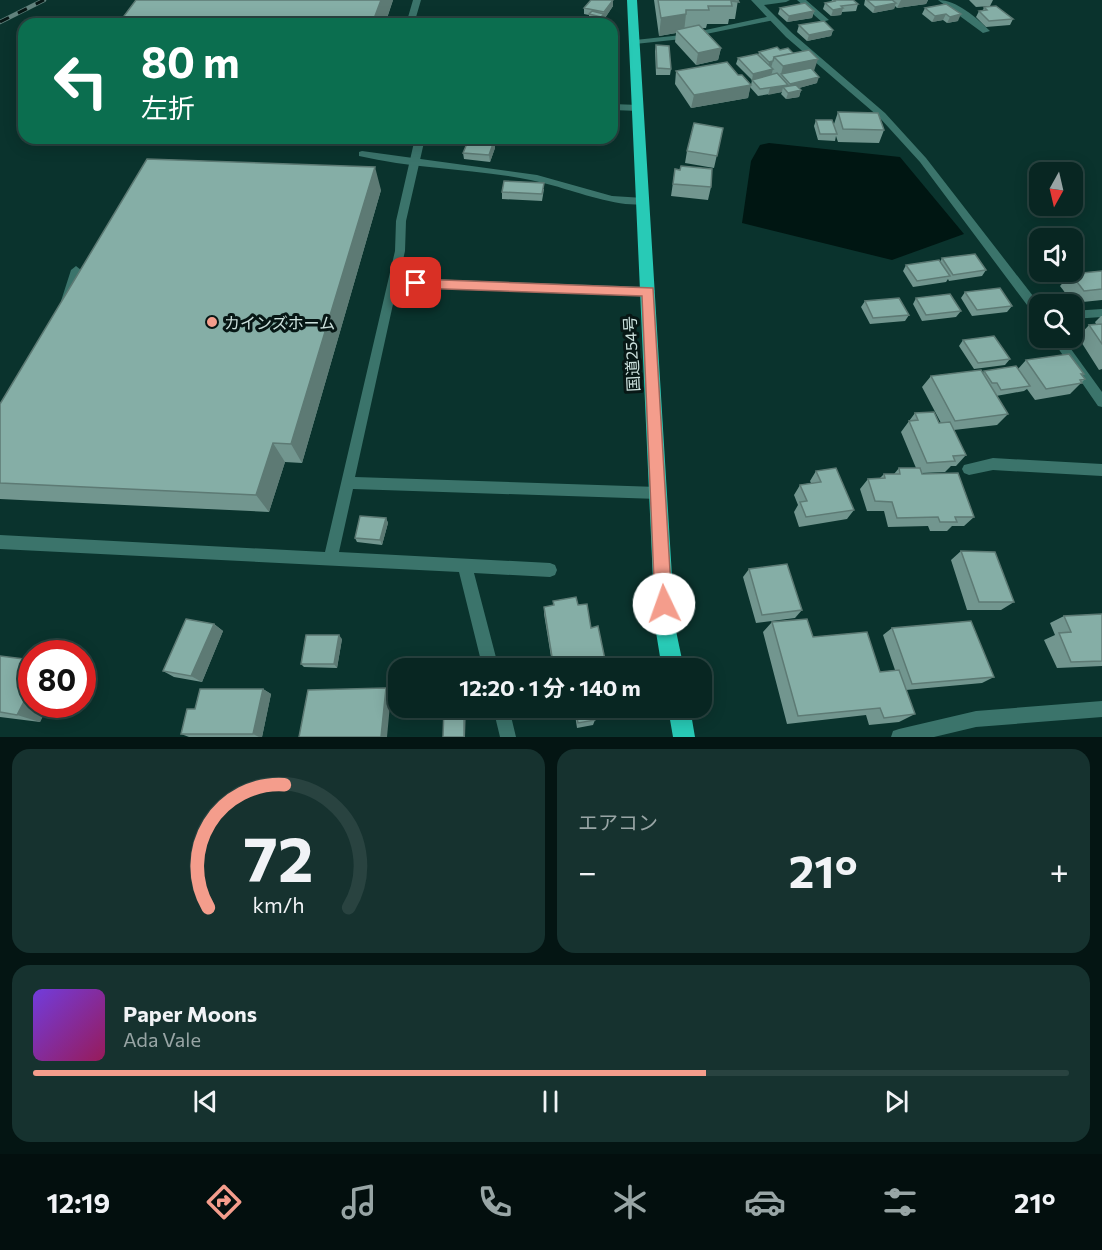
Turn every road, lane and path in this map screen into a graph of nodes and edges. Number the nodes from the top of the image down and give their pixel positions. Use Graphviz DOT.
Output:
graph roads {
  1 [pos="417,0"];
  2 [pos="632,0"];
  3 [pos="786,0"];
  4 [pos="801,0"];
  5 [pos="942,0"];
  6 [pos="757,2"];
  7 [pos="412,18"];
  8 [pos="771,18"];
  9 [pos="825,20"];
  10 [pos="986,31"];
  11 [pos="635,42"];
  12 [pos="618,107"];
  13 [pos="639,108"];
  14 [pos="418,144"];
  15 [pos="362,154"];
  16 [pos="414,160"];
  17 [pos="644,201"];
  18 [pos="75,270"];
  19 [pos="393,282"];
  20 [pos="648,291"];
  21 [pos="1029,300"];
  22 [pos="1102,313"];
  23 [pos="1083,314"];
  24 [pos="62,316"];
  25 [pos="1064,348"];
  26 [pos="1102,402"];
  27 [pos="969,470"];
  28 [pos="1102,470"];
  29 [pos="348,483"];
  30 [pos="658,493"];
  31 [pos="0,542"];
  32 [pos="330,559"];
  33 [pos="465,566"];
  34 [pos="550,570"];
  35 [pos="488,658"];
  36 [pos="671,658"];
  37 [pos="1102,709"];
  38 [pos="503,718"];
  39 [pos="681,718"];
  40 [pos="508,737"];
  41 [pos="684,737"];
  42 [pos="899,737"];
  1 -- 7 [label="street"];
  2 -- 11 [label="highway, 国道254号"];
  3 -- 6 [label="street"];
  4 -- 9 [label="street"];
  5 -- 10 [label="street"];
  6 -- 8 [label="street"];
  8 -- 11 [label="street"];
  8 -- 21 [label="street"];
  11 -- 13 [label="highway, 国道254号"];
  12 -- 13 [label="street"];
  13 -- 17 [label="highway, 国道254号"];
  14 -- 16 [label="street"];
  15 -- 16 [label="street"];
  16 -- 17 [label="street"];
  16 -- 19 [label="street"];
  17 -- 20 [label="highway, 国道254号"];
  18 -- 24 [label="street"];
  19 -- 20 [label="street"];
  19 -- 29 [label="street"];
  20 -- 30 [label="highway, 国道254号"];
  22 -- 23 [label="street"];
  25 -- 26 [label="street"];
  27 -- 28 [label="street"];
  29 -- 30 [label="street"];
  29 -- 32 [label="street"];
  30 -- 36 [label="highway, 国道254号"];
  31 -- 32 [label="street"];
  32 -- 33 [label="street"];
  33 -- 34 [label="street"];
  33 -- 35 [label="street"];
  37 -- 42 [label="street"];
  38 -- 40 [label="street"];
  39 -- 41 [label="highway"];
}
